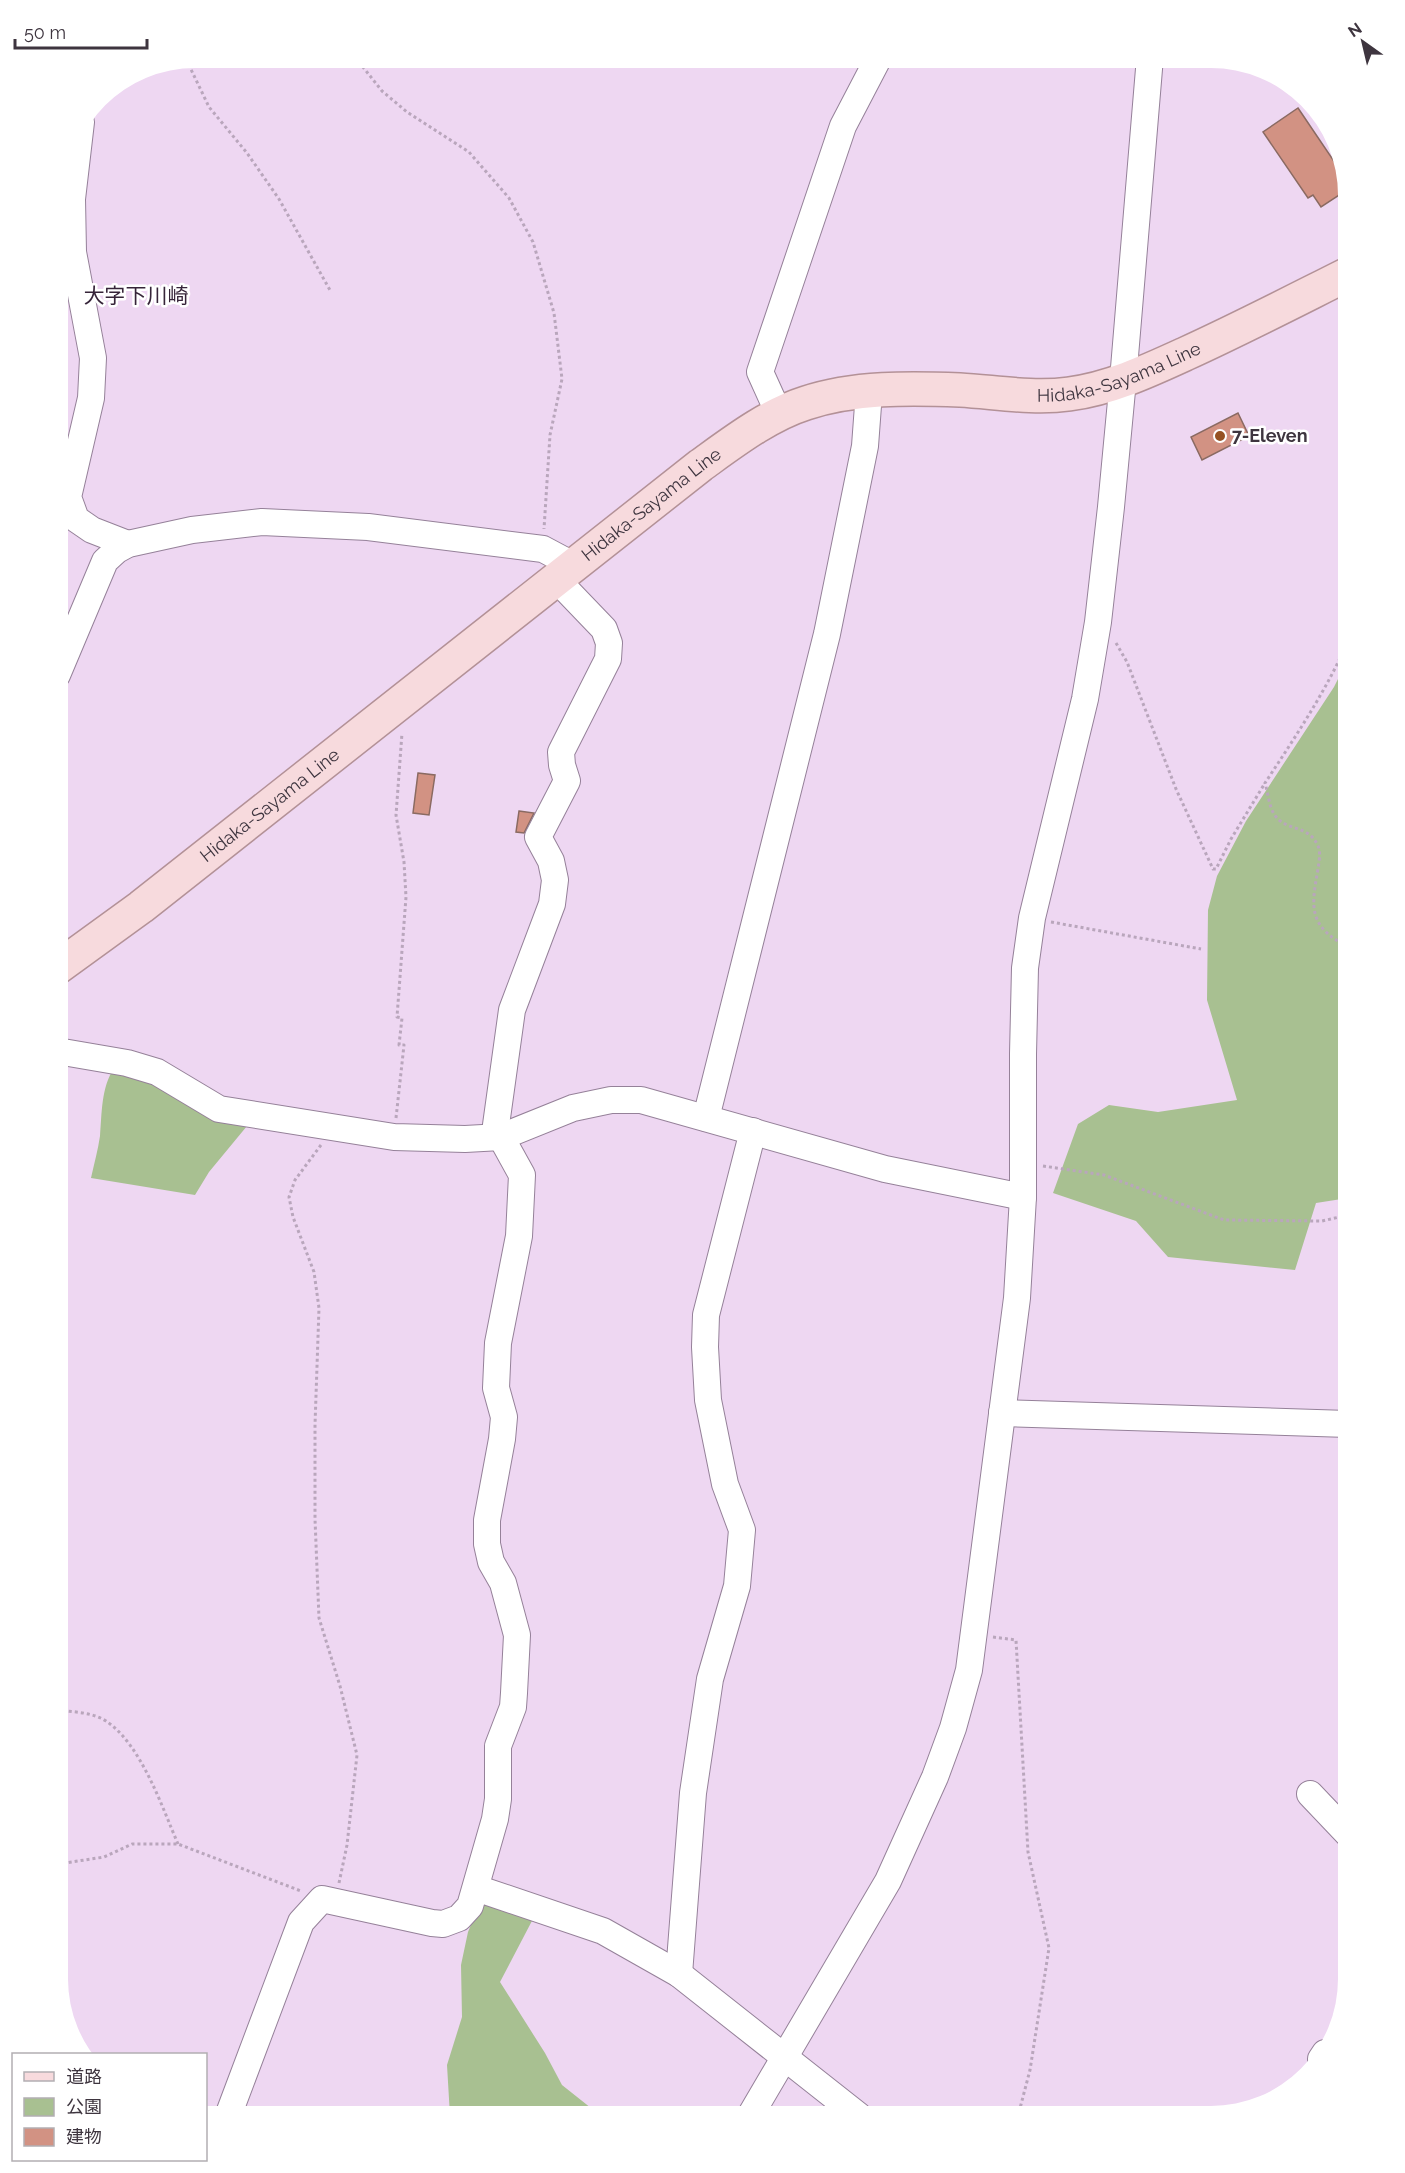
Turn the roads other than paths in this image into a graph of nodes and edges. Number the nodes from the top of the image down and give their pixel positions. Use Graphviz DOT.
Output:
graph roads {
  1 [pos="873,68"];
  2 [pos="1149,68"];
  3 [pos="79,143"];
  4 [pos="1338,279"];
  5 [pos="1124,380"];
  6 [pos="869,392"];
  7 [pos="779,414"];
  8 [pos="68,497"];
  9 [pos="68,497"];
  10 [pos="128,544"];
  11 [pos="564,572"];
  12 [pos="68,649"];
  13 [pos="68,960"];
  14 [pos="68,1053"];
  15 [pos="706,1118"];
  16 [pos="753,1131"];
  17 [pos="501,1137"];
  18 [pos="1023,1197"];
  19 [pos="1002,1413"];
  20 [pos="1338,1424"];
  21 [pos="1310,1794"];
  22 [pos="1338,1823"];
  23 [pos="476,1888"];
  24 [pos="679,1974"];
  25 [pos="785,2056"];
  26 [pos="232,2105"];
  27 [pos="756,2106"];
  28 [pos="846,2106"];
  1 -- 7 [label="street"];
  2 -- 5 [label="street"];
  3 -- 8 [label="street"];
  4 -- 5 [label="main road, Hidaka-Sayama Line"];
  5 -- 6 [label="main road, Hidaka-Sayama Line"];
  5 -- 18 [label="street"];
  6 -- 7 [label="main road, Hidaka-Sayama Line"];
  6 -- 15 [label="street"];
  7 -- 11 [label="main road, Hidaka-Sayama Line"];
  9 -- 10 [label="street"];
  10 -- 11 [label="street"];
  10 -- 12 [label="street"];
  11 -- 13 [label="main road, Hidaka-Sayama Line"];
  11 -- 17 [label="street"];
  14 -- 17 [label="street"];
  15 -- 16 [label="street"];
  15 -- 17 [label="street"];
  16 -- 18 [label="street"];
  16 -- 24 [label="street"];
  17 -- 23 [label="street"];
  18 -- 19 [label="street"];
  19 -- 20 [label="street"];
  19 -- 25 [label="street"];
  21 -- 22 [label="street"];
  23 -- 24 [label="street"];
  23 -- 26 [label="street"];
  24 -- 25 [label="street"];
  25 -- 27 [label="street"];
  25 -- 28 [label="street"];
}
